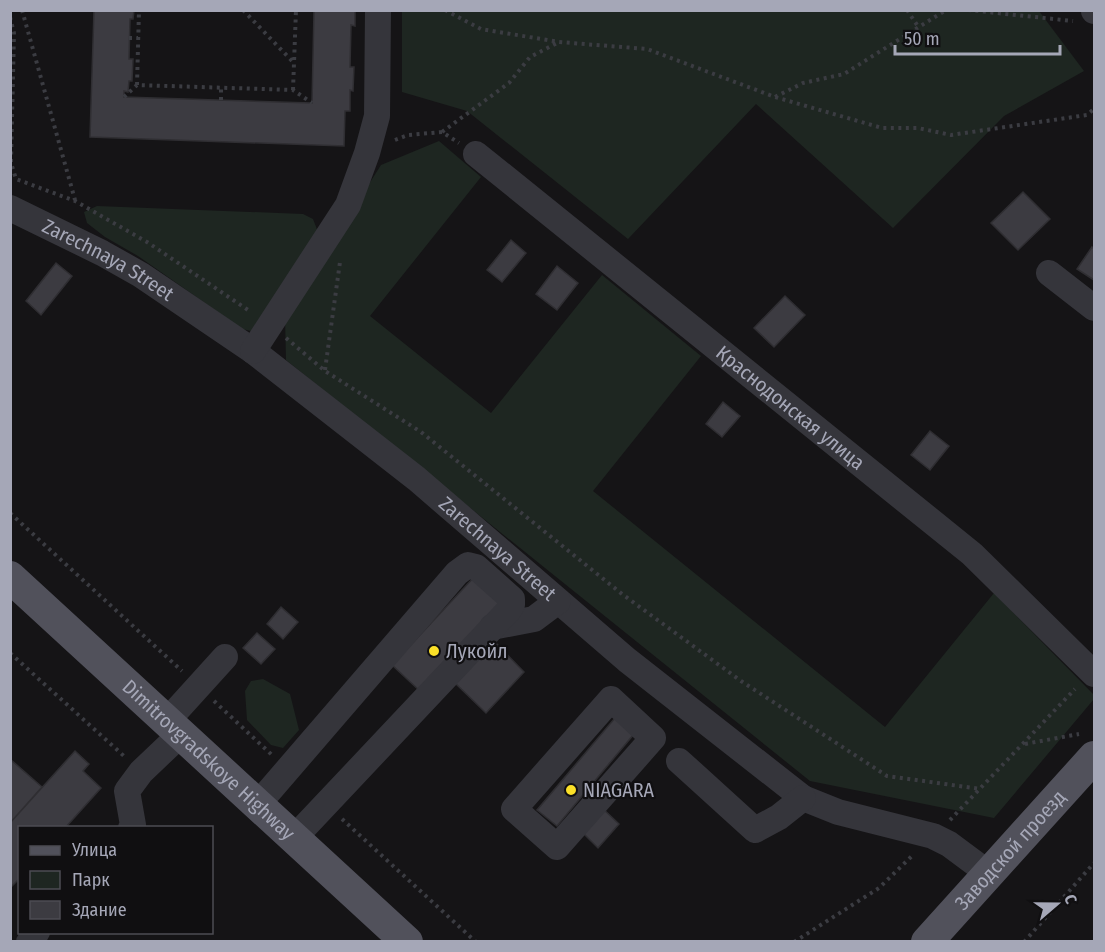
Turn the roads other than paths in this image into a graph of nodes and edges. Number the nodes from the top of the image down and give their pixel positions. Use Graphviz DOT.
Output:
graph roads {
  1 [pos="378,10"];
  2 [pos="476,154"];
  3 [pos="10,208"];
  4 [pos="1049,273"];
  5 [pos="1095,308"];
  6 [pos="253,351"];
  7 [pos="10,577"];
  8 [pos="558,601"];
  9 [pos="492,627"];
  10 [pos="225,657"];
  11 [pos="627,660"];
  12 [pos="1093,673"];
  13 [pos="611,699"];
  14 [pos="174,727"];
  15 [pos="1090,745"];
  16 [pos="679,761"];
  17 [pos="802,798"];
  18 [pos="258,804"];
  19 [pos="132,826"];
  20 [pos="294,837"];
  21 [pos="987,873"];
  22 [pos="407,942"];
  23 [pos="927,942"];
  1 -- 6 [label="street"];
  2 -- 12 [label="street, Краснодонская улица"];
  3 -- 6 [label="street, Zarechnaya Street"];
  4 -- 5 [label="street"];
  6 -- 8 [label="street, Zarechnaya Street"];
  7 -- 14 [label="main road, Dimitrovgradskoye Highway"];
  8 -- 9 [label="street"];
  8 -- 11 [label="street, Zarechnaya Street"];
  9 -- 18 [label="street"];
  9 -- 20 [label="street"];
  10 -- 14 [label="street"];
  11 -- 13 [label="street"];
  11 -- 17 [label="street, Zarechnaya Street"];
  13 -- 13 [label="street"];
  14 -- 18 [label="main road, Dimitrovgradskoye Highway"];
  14 -- 19 [label="street"];
  15 -- 21 [label="main road, Заводской проезд"];
  16 -- 17 [label="street"];
  17 -- 21 [label="street, Zarechnaya Street"];
  18 -- 20 [label="main road, Dimitrovgradskoye Highway"];
  20 -- 22 [label="main road, Dimitrovgradskoye Highway"];
  21 -- 23 [label="main road, Заводской проезд"];
}
